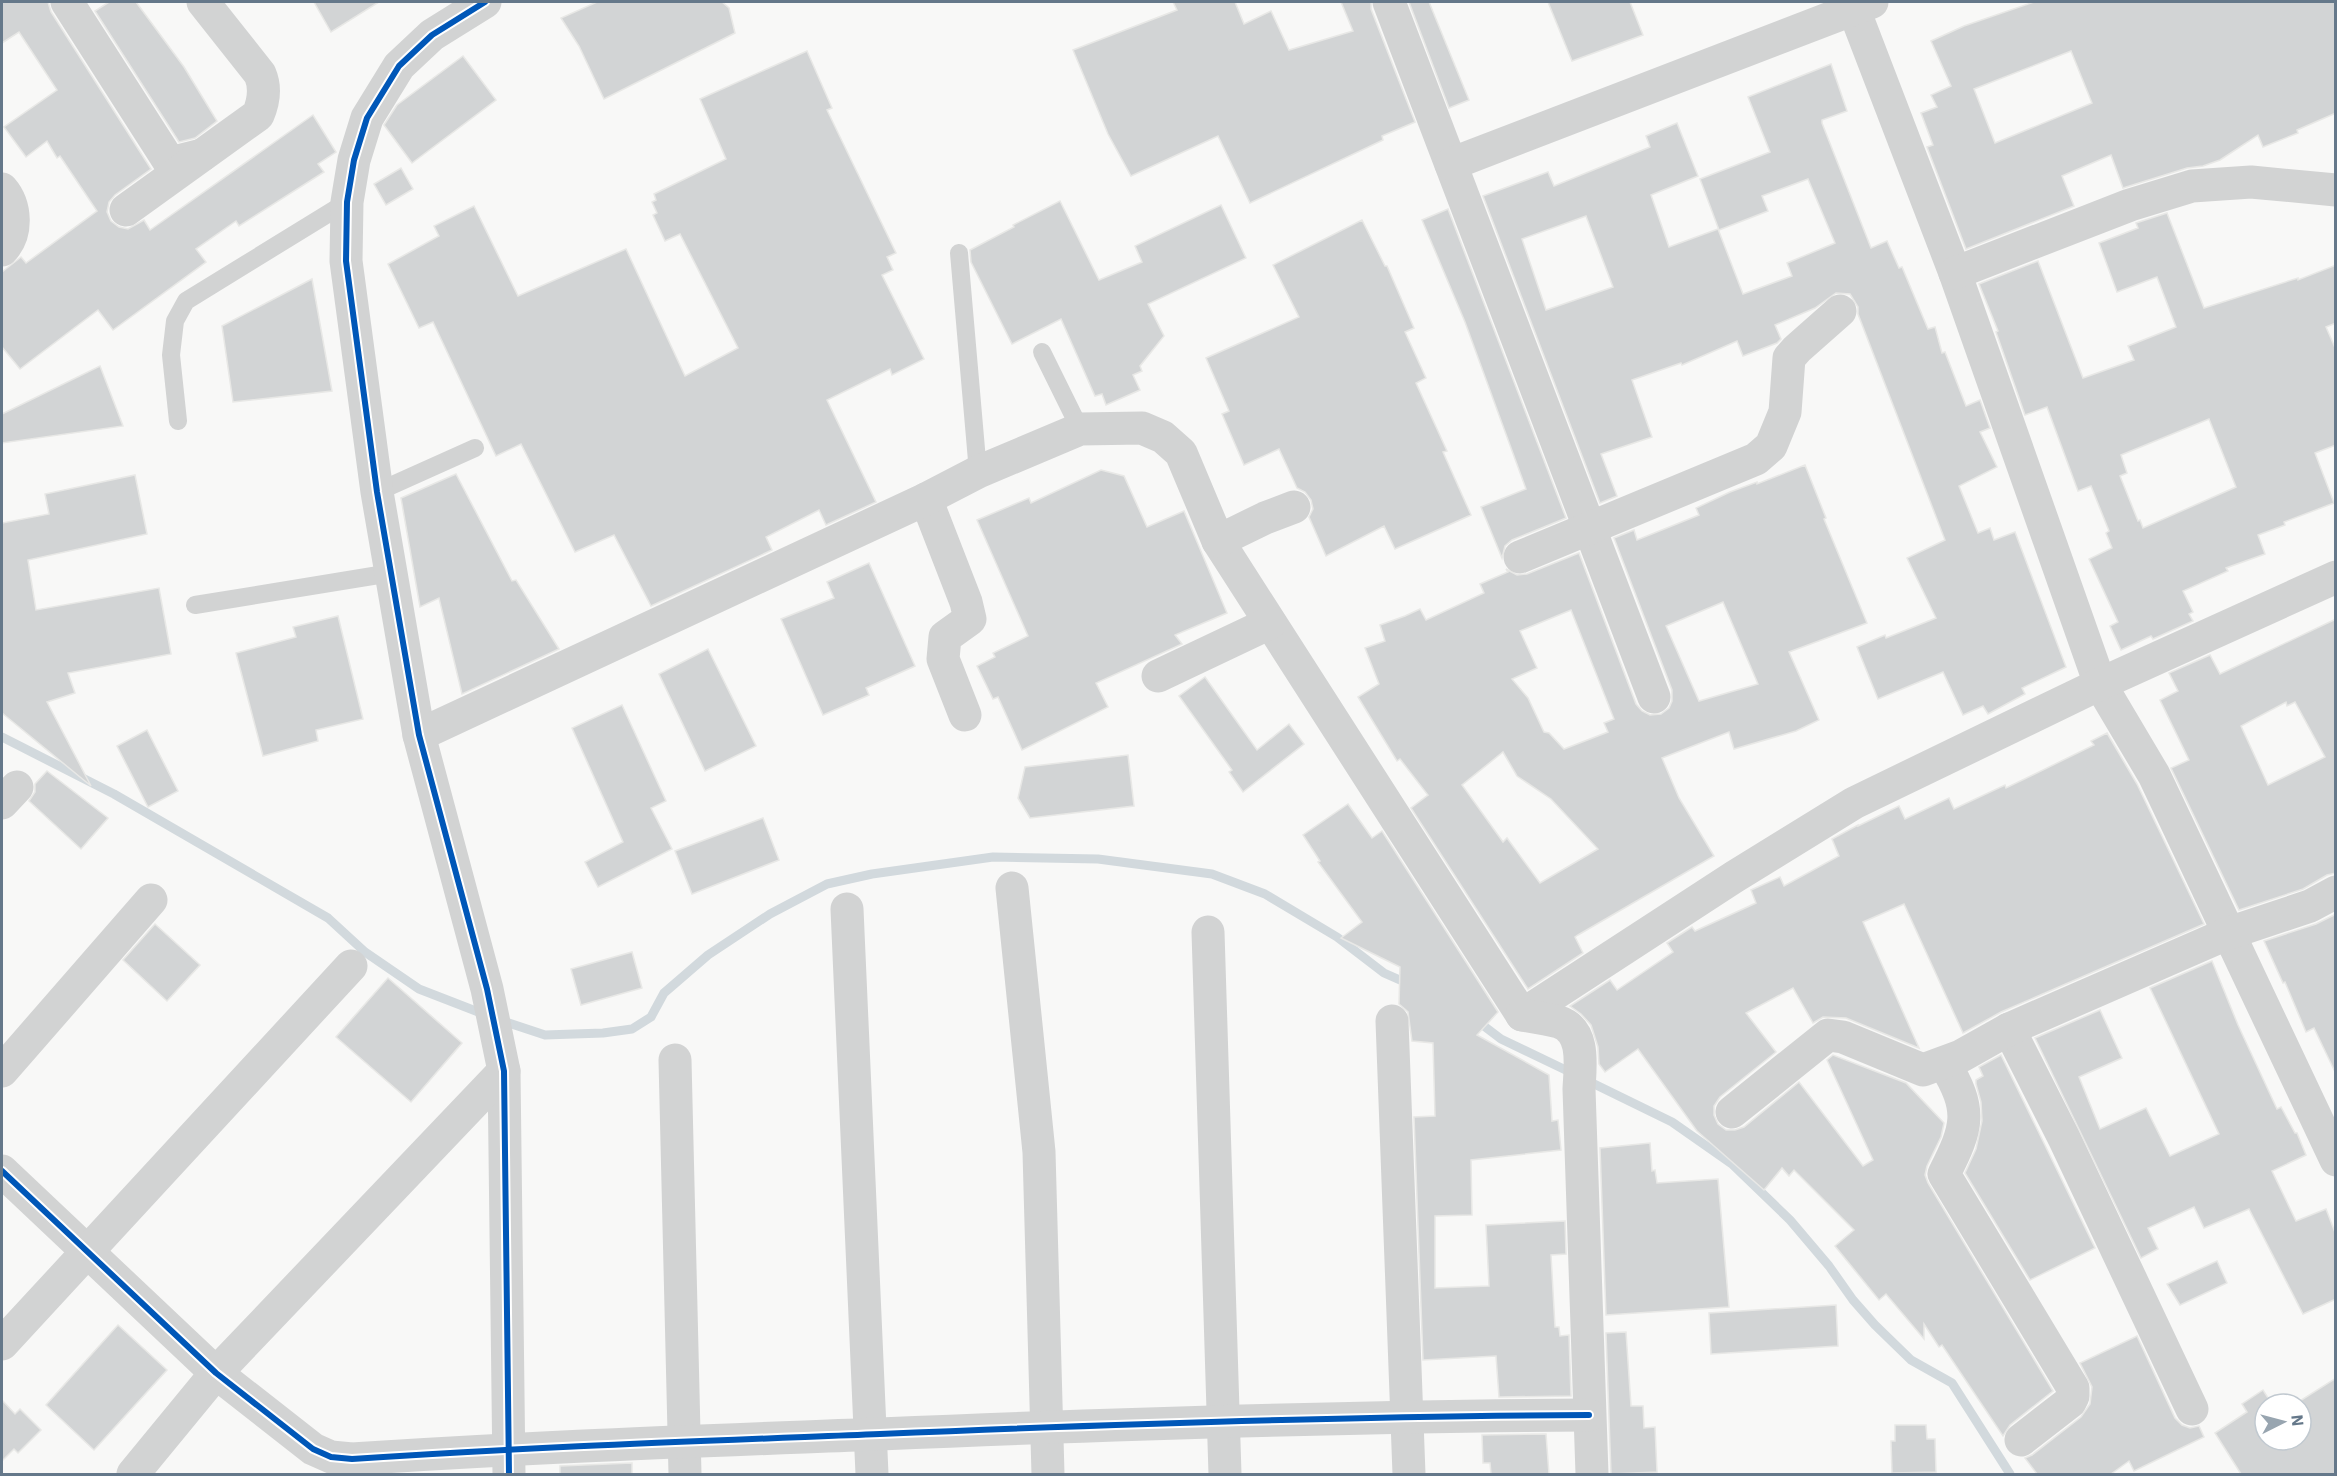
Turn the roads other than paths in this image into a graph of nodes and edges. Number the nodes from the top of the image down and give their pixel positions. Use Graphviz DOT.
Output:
graph roads {
  1 [pos="67,2"];
  2 [pos="203,2"];
  3 [pos="485,2"];
  4 [pos="1389,2"];
  5 [pos="1859,4"];
  6 [pos="202,155"];
  7 [pos="1451,164"];
  8 [pos="2,189"];
  9 [pos="2336,190"];
  10 [pos="347,202"];
  11 [pos="126,210"];
  12 [pos="2,250"];
  13 [pos="959,254"];
  14 [pos="1955,273"];
  15 [pos="1840,311"];
  16 [pos="1042,352"];
  17 [pos="178,422"];
  18 [pos="1080,429"];
  19 [pos="475,448"];
  20 [pos="978,472"];
  21 [pos="377,492"];
  22 [pos="926,499"];
  23 [pos="1294,507"];
  24 [pos="1590,528"];
  25 [pos="1218,541"];
  26 [pos="1520,557"];
  27 [pos="391,573"];
  28 [pos="2336,577"];
  29 [pos="195,605"];
  30 [pos="1270,623"];
  31 [pos="1158,676"];
  32 [pos="2100,684"];
  33 [pos="1654,697"];
  34 [pos="964,715"];
  35 [pos="419,735"];
  36 [pos="1012,888"];
  37 [pos="2336,892"];
  38 [pos="151,900"];
  39 [pos="847,909"];
  40 [pos="1208,932"];
  41 [pos="2229,933"];
  42 [pos="351,966"];
  43 [pos="1522,1015"];
  44 [pos="1392,1021"];
  45 [pos="2009,1029"];
  46 [pos="675,1060"];
  47 [pos="1944,1063"];
  48 [pos="2,1071"];
  49 [pos="504,1071"];
  50 [pos="1732,1112"];
  51 [pos="2336,1160"];
  52 [pos="2,1171"];
  53 [pos="86,1251"];
  54 [pos="2,1344"];
  55 [pos="216,1373"];
  56 [pos="2192,1409"];
  57 [pos="1589,1415"];
  58 [pos="1406,1416"];
  59 [pos="1224,1420"];
  60 [pos="1048,1427"];
  61 [pos="871,1434"];
  62 [pos="2021,1440"];
  63 [pos="684,1441"];
  64 [pos="509,1461"];
  65 [pos="313,1462"];
  66 [pos="133,1474"];
  67 [pos="685,1474"];
  68 [pos="872,1474"];
  69 [pos="1048,1474"];
  70 [pos="1225,1474"];
  71 [pos="1409,1474"];
  72 [pos="1592,1474"];
  1 -- 6 [label="street"];
  2 -- 6 [label="street"];
  3 -- 10 [label="street"];
  4 -- 7 [label="street"];
  5 -- 7 [label="street"];
  5 -- 14 [label="street"];
  6 -- 11 [label="street"];
  7 -- 24 [label="street"];
  8 -- 12 [label="street"];
  9 -- 14 [label="street"];
  10 -- 17 [label="lane"];
  10 -- 21 [label="street"];
  13 -- 20 [label="lane"];
  14 -- 32 [label="street"];
  15 -- 24 [label="street"];
  16 -- 18 [label="lane"];
  18 -- 20 [label="street"];
  18 -- 25 [label="street"];
  19 -- 21 [label="lane"];
  20 -- 22 [label="street"];
  21 -- 27 [label="street"];
  22 -- 34 [label="street"];
  22 -- 35 [label="street"];
  23 -- 25 [label="street"];
  24 -- 26 [label="street"];
  24 -- 33 [label="street"];
  25 -- 30 [label="street"];
  27 -- 29 [label="lane"];
  27 -- 35 [label="street"];
  28 -- 32 [label="street"];
  30 -- 31 [label="street"];
  30 -- 43 [label="street"];
  32 -- 41 [label="street"];
  32 -- 43 [label="street"];
  35 -- 49 [label="street"];
  36 -- 60 [label="street"];
  37 -- 41 [label="street"];
  38 -- 48 [label="street"];
  39 -- 61 [label="street"];
  40 -- 59 [label="street"];
  41 -- 45 [label="street"];
  41 -- 51 [label="street"];
  42 -- 53 [label="street"];
  43 -- 57 [label="street"];
  44 -- 58 [label="street"];
  45 -- 47 [label="street"];
  45 -- 56 [label="street"];
  46 -- 63 [label="street"];
  47 -- 50 [label="street"];
  47 -- 62 [label="street"];
  49 -- 55 [label="street"];
  49 -- 64 [label="street"];
  52 -- 53 [label="street"];
  53 -- 54 [label="street"];
  53 -- 55 [label="street"];
  55 -- 65 [label="street"];
  55 -- 66 [label="street"];
  57 -- 58 [label="street"];
  57 -- 72 [label="street"];
  58 -- 59 [label="street"];
  58 -- 71 [label="street"];
  59 -- 60 [label="street"];
  59 -- 70 [label="street"];
  60 -- 61 [label="street"];
  60 -- 69 [label="street"];
  61 -- 63 [label="street"];
  61 -- 68 [label="street"];
  63 -- 64 [label="street"];
  63 -- 67 [label="street"];
  64 -- 65 [label="street"];
}
